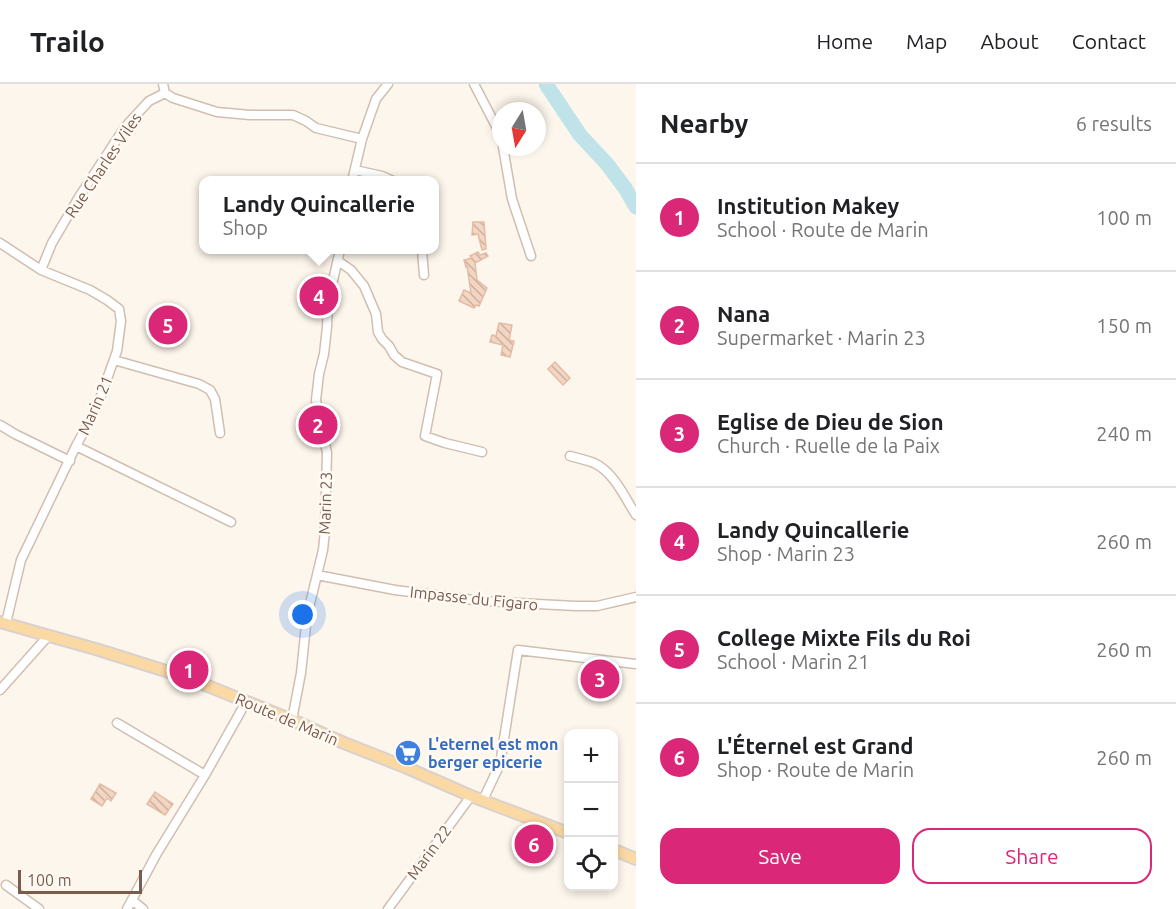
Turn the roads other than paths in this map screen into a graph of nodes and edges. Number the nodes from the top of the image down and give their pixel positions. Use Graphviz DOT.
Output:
graph roads {
  1 [pos="388,84"];
  2 [pos="474,84"];
  3 [pos="164,89"];
  4 [pos="492,118"];
  5 [pos="362,139"];
  6 [pos="505,156"];
  7 [pos="355,170"];
  8 [pos="353,176"];
  9 [pos="382,176"];
  10 [pos="0,243"];
  11 [pos="339,254"];
  12 [pos="422,254"];
  13 [pos="531,256"];
  14 [pos="338,261"];
  15 [pos="41,270"];
  16 [pos="424,275"];
  17 [pos="114,360"];
  18 [pos="0,424"];
  19 [pos="220,433"];
  20 [pos="76,446"];
  21 [pos="482,452"];
  22 [pos="570,456"];
  23 [pos="70,461"];
  24 [pos="636,515"];
  25 [pos="231,522"];
  26 [pos="317,575"];
  27 [pos="633,598"];
  28 [pos="3,622"];
  29 [pos="49,635"];
  30 [pos="636,664"];
  31 [pos="0,690"];
  32 [pos="246,702"];
  33 [pos="292,720"];
  34 [pos="117,723"];
  35 [pos="205,775"];
  36 [pos="471,796"];
  37 [pos="483,800"];
  38 [pos="564,831"];
  39 [pos="618,852"];
  40 [pos="636,859"];
  41 [pos="6,885"];
  42 [pos="132,900"];
  43 [pos="39,909"];
  44 [pos="127,909"];
  45 [pos="142,909"];
  46 [pos="388,909"];
  1 -- 5 [label="street"];
  2 -- 4 [label="street"];
  3 -- 5 [label="street, Rue Charles Viles"];
  3 -- 15 [label="street, Rue Charles Viles"];
  5 -- 7 [label="street"];
  6 -- 13 [label="street"];
  7 -- 8 [label="street"];
  7 -- 9 [label="street"];
  10 -- 15 [label="street, Marin 21"];
  11 -- 14 [label="street, Marin 23"];
  12 -- 16 [label="street"];
  14 -- 21 [label="street"];
  14 -- 26 [label="street, Marin 23"];
  15 -- 17 [label="street, Marin 21"];
  17 -- 19 [label="street"];
  17 -- 20 [label="street, Marin 21"];
  18 -- 23 [label="street"];
  20 -- 23 [label="street, Marin 21"];
  20 -- 25 [label="street"];
  22 -- 24 [label="street"];
  23 -- 28 [label="street, Marin 21"];
  26 -- 27 [label="street, Impasse du Figaro"];
  26 -- 33 [label="street, Marin 23"];
  28 -- 29 [label="main road, Route de Marin"];
  29 -- 31 [label="street"];
  29 -- 32 [label="main road, Route de Marin"];
  30 -- 37 [label="street"];
  32 -- 33 [label="main road, Route de Marin"];
  32 -- 35 [label="street"];
  33 -- 36 [label="main road, Route de Marin"];
  34 -- 35 [label="street"];
  35 -- 42 [label="street"];
  36 -- 37 [label="main road, Route de Marin"];
  36 -- 46 [label="street, Marin 22"];
  37 -- 38 [label="main road, Route de Marin"];
  39 -- 40 [label="main road"];
  41 -- 43 [label="street"];
  42 -- 44 [label="street"];
  42 -- 45 [label="street"];
}
